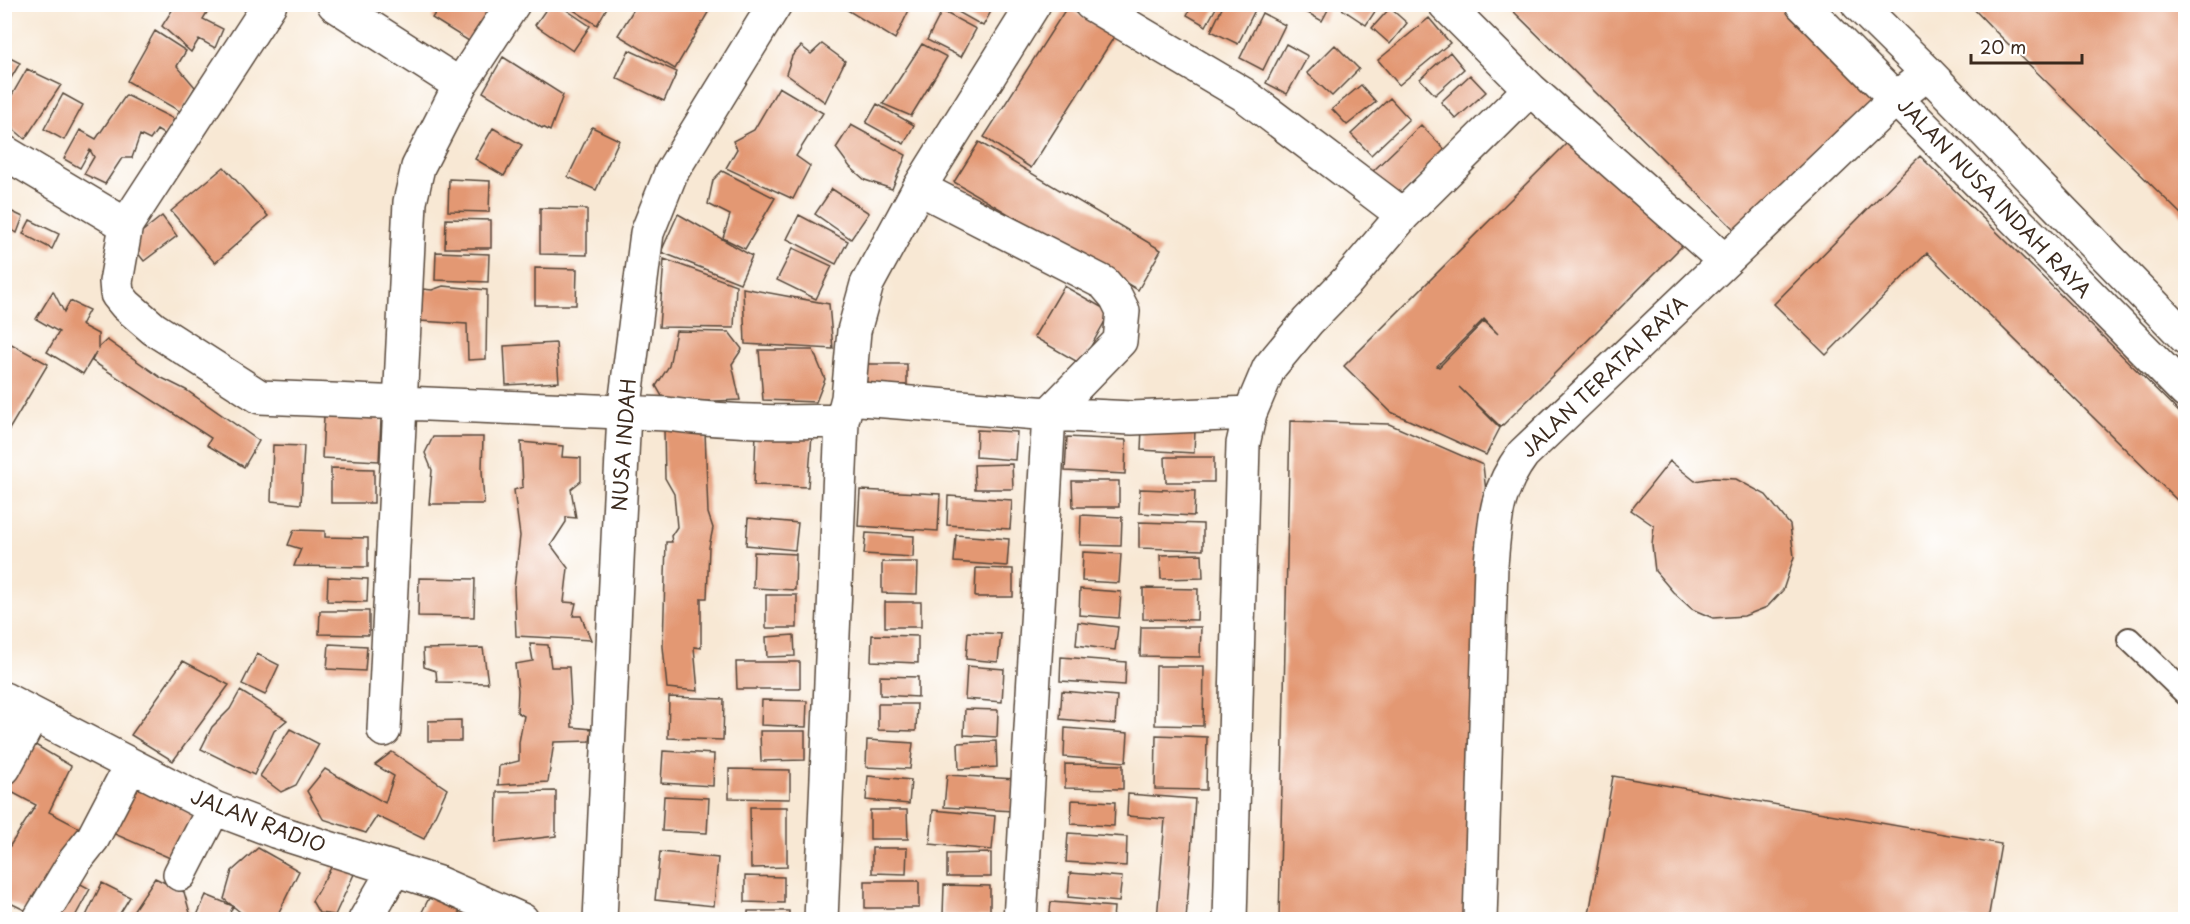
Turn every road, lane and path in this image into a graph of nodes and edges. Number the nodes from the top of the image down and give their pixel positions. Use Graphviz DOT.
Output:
graph roads {
  1 [pos="270,4"];
  2 [pos="334,4"];
  3 [pos="513,4"];
  4 [pos="775,4"];
  5 [pos="1034,4"];
  6 [pos="1091,4"];
  7 [pos="1445,4"];
  8 [pos="1802,4"];
  9 [pos="1858,4"];
  10 [pos="1928,73"];
  11 [pos="460,85"];
  12 [pos="1530,89"];
  13 [pos="1896,98"];
  14 [pos="4,152"];
  15 [pos="919,188"];
  16 [pos="1403,215"];
  17 [pos="126,225"];
  18 [pos="1725,261"];
  19 [pos="2186,338"];
  20 [pos="2186,392"];
  21 [pos="401,404"];
  22 [pos="845,409"];
  23 [pos="624,413"];
  24 [pos="1250,413"];
  25 [pos="1048,414"];
  26 [pos="2129,639"];
  27 [pos="2186,694"];
  28 [pos="4,699"];
  29 [pos="33,714"];
  30 [pos="384,730"];
  31 [pos="131,765"];
  32 [pos="4,768"];
  33 [pos="214,808"];
  34 [pos="394,870"];
  35 [pos="180,874"];
  36 [pos="39,920"];
  37 [pos="365,920"];
  38 [pos="522,920"];
  39 [pos="600,920"];
  40 [pos="820,920"];
  41 [pos="1020,920"];
  42 [pos="1230,920"];
  43 [pos="1480,920"];
  1 -- 17 [label="street"];
  2 -- 11 [label="street"];
  3 -- 11 [label="street"];
  4 -- 23 [label="street, NUSA INDAH"];
  5 -- 15 [label="street"];
  6 -- 16 [label="street"];
  7 -- 12 [label="street"];
  8 -- 13 [label="street, JALAN NUSA INDAH RAYA"];
  9 -- 10 [label="street, JALAN NUSA INDAH RAYA"];
  10 -- 13 [label="street, JALAN TERATAI RAYA"];
  10 -- 19 [label="street, JALAN NUSA INDAH RAYA"];
  11 -- 21 [label="street"];
  12 -- 16 [label="street"];
  12 -- 18 [label="street"];
  13 -- 18 [label="street, JALAN TERATAI RAYA"];
  13 -- 20 [label="street, JALAN NUSA INDAH RAYA"];
  14 -- 17 [label="street"];
  15 -- 22 [label="street"];
  15 -- 25 [label="street"];
  16 -- 24 [label="street"];
  17 -- 21 [label="street"];
  18 -- 43 [label="street, JALAN TERATAI RAYA"];
  21 -- 23 [label="street"];
  21 -- 30 [label="street"];
  22 -- 23 [label="street"];
  22 -- 25 [label="street"];
  22 -- 40 [label="street"];
  23 -- 39 [label="street, NUSA INDAH"];
  24 -- 25 [label="street"];
  24 -- 42 [label="street"];
  25 -- 41 [label="street"];
  26 -- 27 [label="lane"];
  28 -- 29 [label="street, JALAN RADIO"];
  29 -- 31 [label="street, JALAN RADIO"];
  29 -- 32 [label="street"];
  31 -- 33 [label="street, JALAN RADIO"];
  31 -- 36 [label="street"];
  33 -- 34 [label="street, JALAN RADIO"];
  33 -- 35 [label="street"];
  34 -- 37 [label="street"];
  34 -- 38 [label="street, JALAN RADIO"];
}
